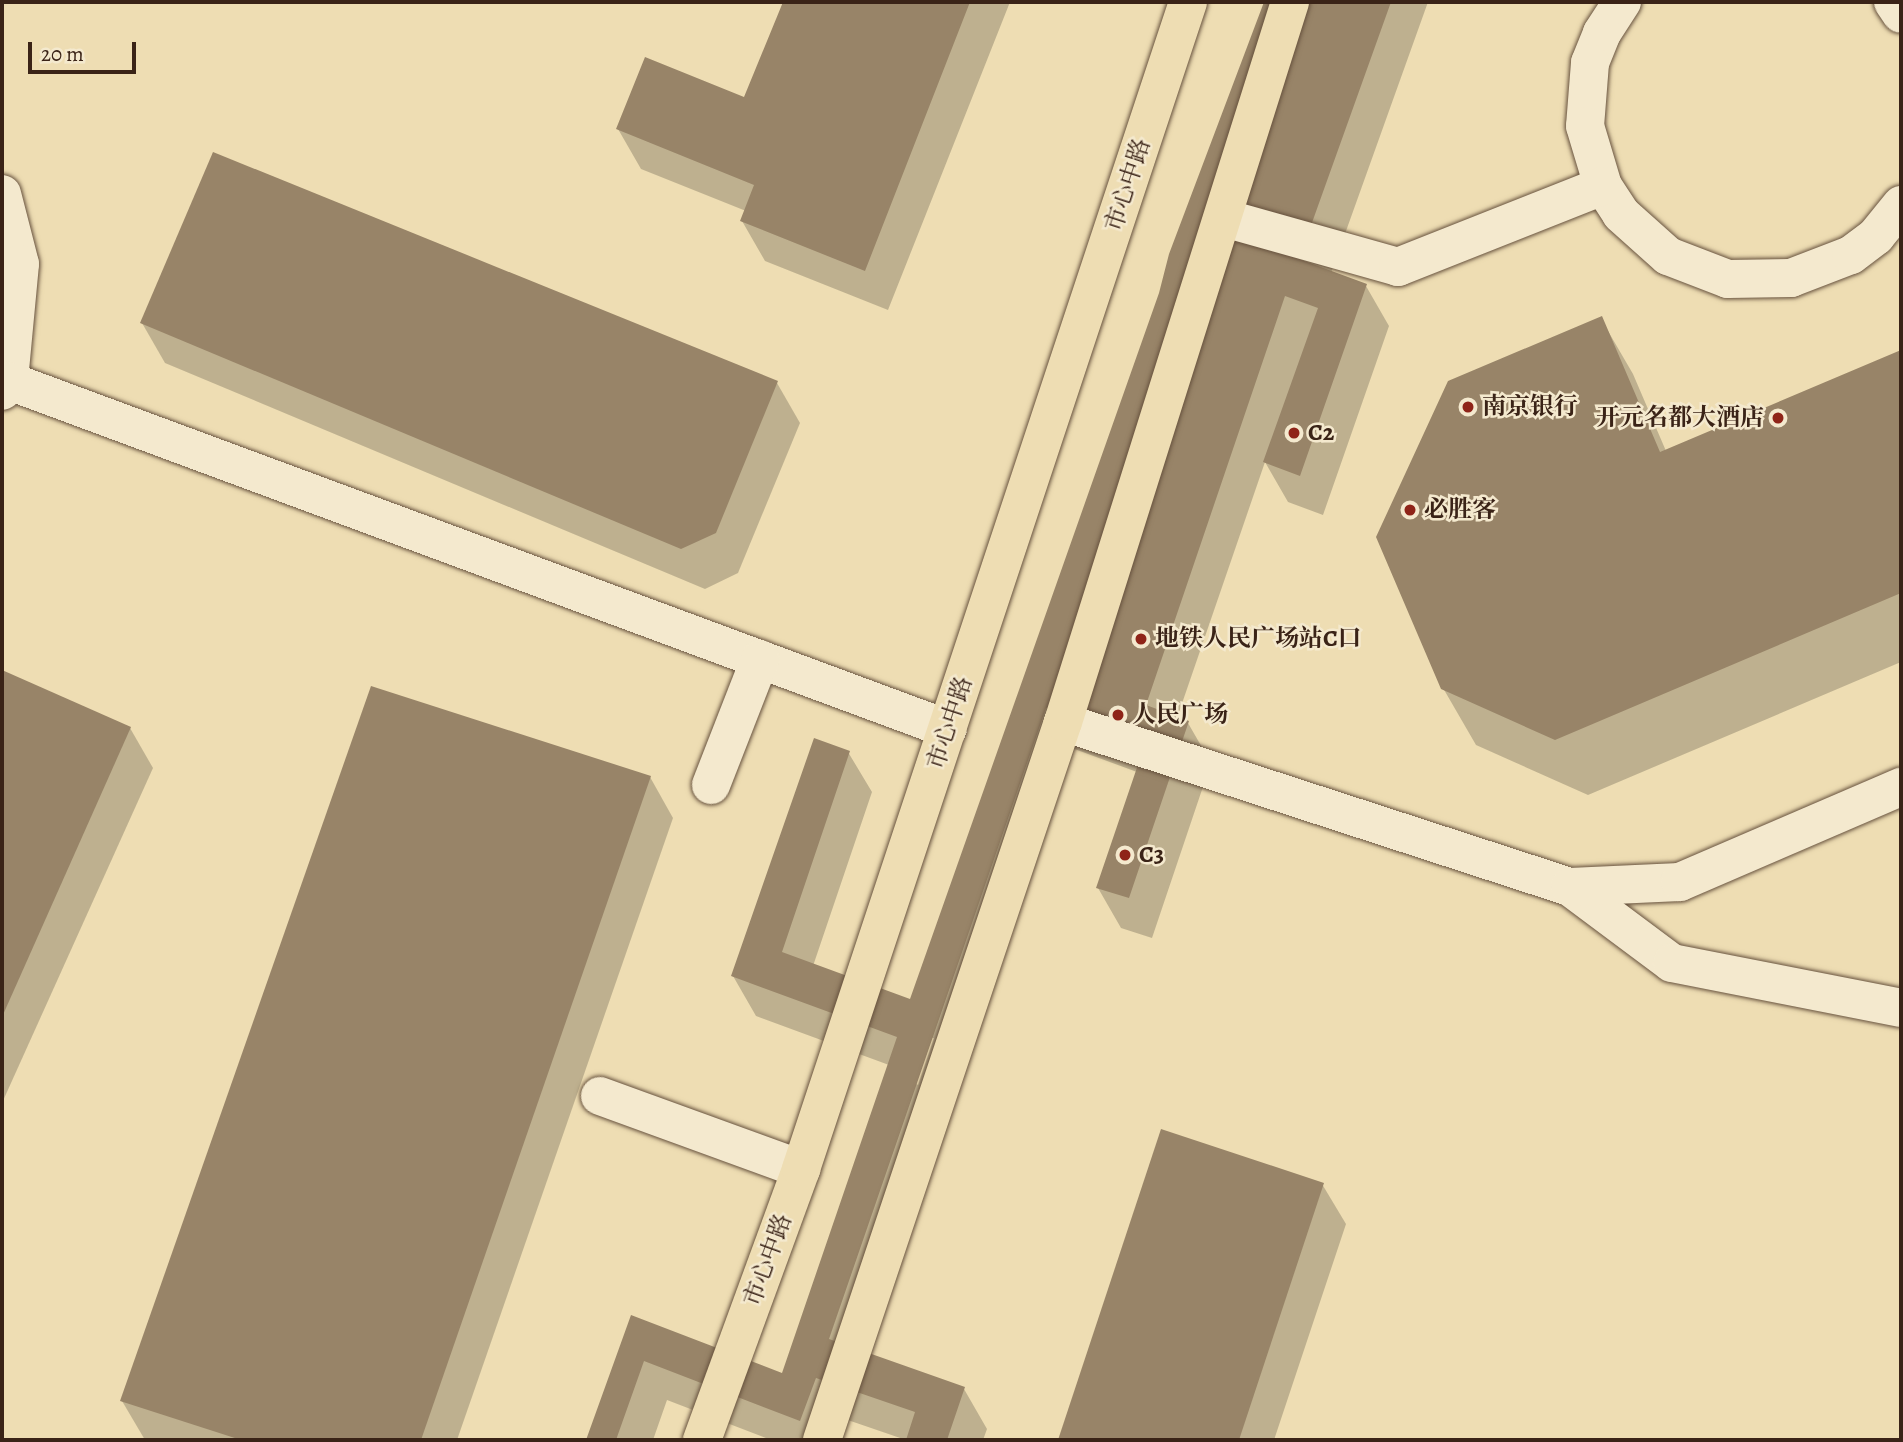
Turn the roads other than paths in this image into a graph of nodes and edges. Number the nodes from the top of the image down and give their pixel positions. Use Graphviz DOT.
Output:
graph roads {
  1 [pos="1188,2"];
  2 [pos="1290,2"];
  3 [pos="1622,2"];
  4 [pos="1893,2"];
  5 [pos="1901,14"];
  6 [pos="1604,186"];
  7 [pos="2,194"];
  8 [pos="1901,205"];
  9 [pos="1224,218"];
  10 [pos="5,386"];
  11 [pos="760,659"];
  12 [pos="1063,722"];
  13 [pos="948,729"];
  14 [pos="711,786"];
  15 [pos="1901,787"];
  16 [pos="1570,887"];
  17 [pos="1901,1008"];
  18 [pos="600,1096"];
  19 [pos="801,1169"];
  20 [pos="702,1440"];
  21 [pos="822,1440"];
  1 -- 13 [label="main road, 市心中路"];
  2 -- 9 [label="main road"];
  3 -- 6 [label="street"];
  4 -- 5 [label="street"];
  6 -- 8 [label="street"];
  6 -- 9 [label="street"];
  7 -- 10 [label="street"];
  9 -- 12 [label="main road"];
  10 -- 11 [label="street"];
  11 -- 13 [label="street"];
  11 -- 14 [label="street"];
  12 -- 16 [label="street"];
  12 -- 21 [label="main road"];
  13 -- 19 [label="main road, 市心中路"];
  15 -- 16 [label="street"];
  16 -- 17 [label="street"];
  18 -- 19 [label="street"];
  19 -- 20 [label="main road, 市心中路"];
}
